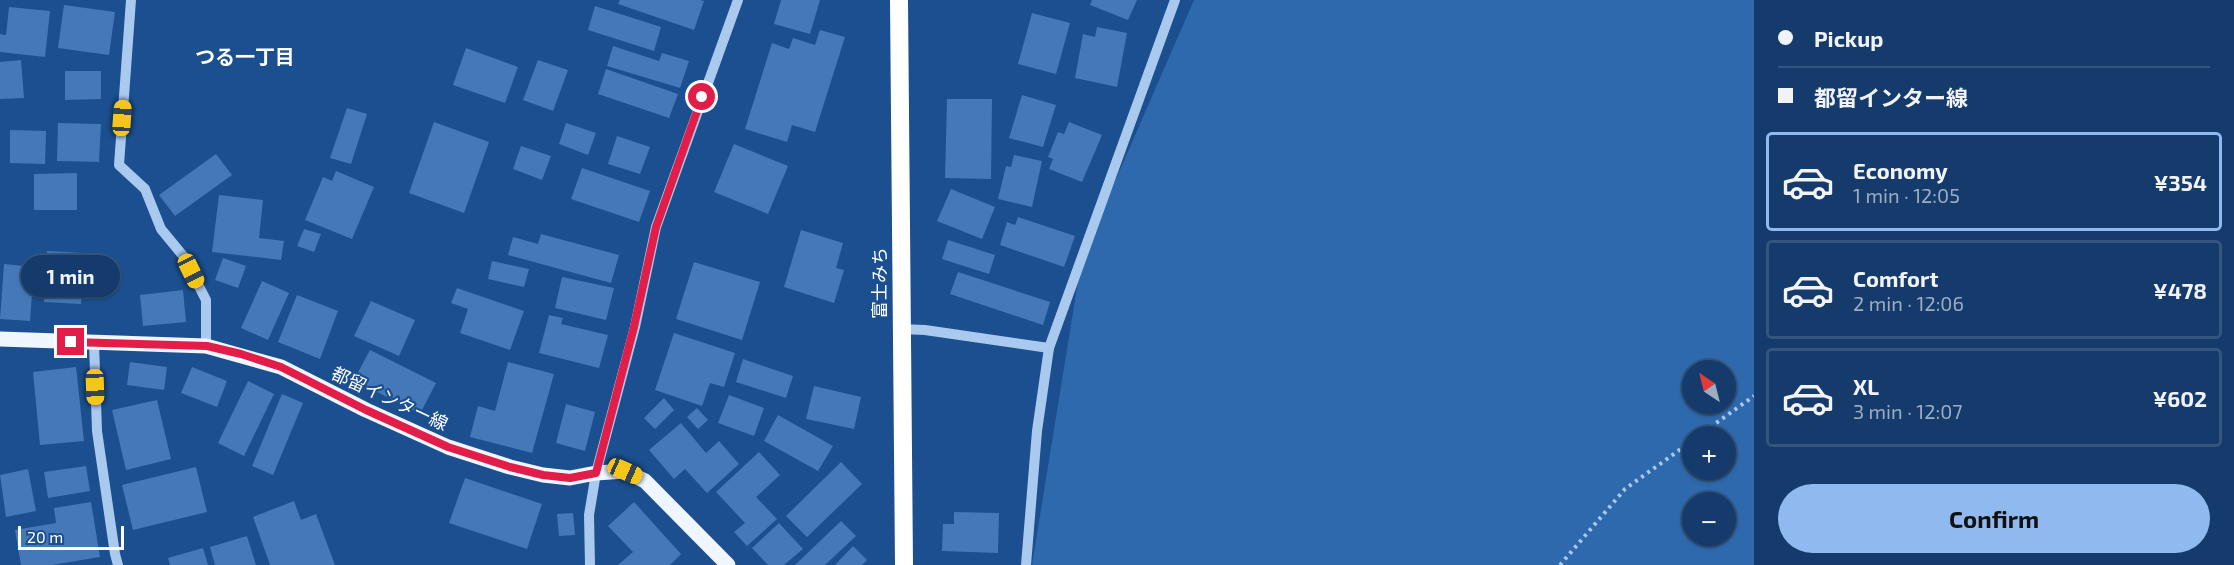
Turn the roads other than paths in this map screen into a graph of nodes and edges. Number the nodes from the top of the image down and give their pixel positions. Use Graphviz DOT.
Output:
graph roads {
  1 [pos="131,0"];
  2 [pos="738,0"];
  3 [pos="899,0"];
  4 [pos="1175,0"];
  5 [pos="900,329"];
  6 [pos="0,339"];
  7 [pos="94,343"];
  8 [pos="207,346"];
  9 [pos="1049,348"];
  10 [pos="596,473"];
  11 [pos="118,565"];
  12 [pos="590,565"];
  13 [pos="728,565"];
  14 [pos="904,565"];
  15 [pos="1026,565"];
  1 -- 8 [label="street"];
  2 -- 10 [label="street"];
  3 -- 5 [label="highway, 富士みち"];
  4 -- 9 [label="street"];
  5 -- 9 [label="street"];
  5 -- 14 [label="highway, 富士みち"];
  6 -- 7 [label="main road, 都留インター線"];
  7 -- 8 [label="main road, 都留インター線"];
  7 -- 11 [label="street"];
  8 -- 10 [label="main road, 都留インター線"];
  9 -- 15 [label="street"];
  10 -- 12 [label="street"];
  10 -- 13 [label="main road, 都留インター線"];
}
